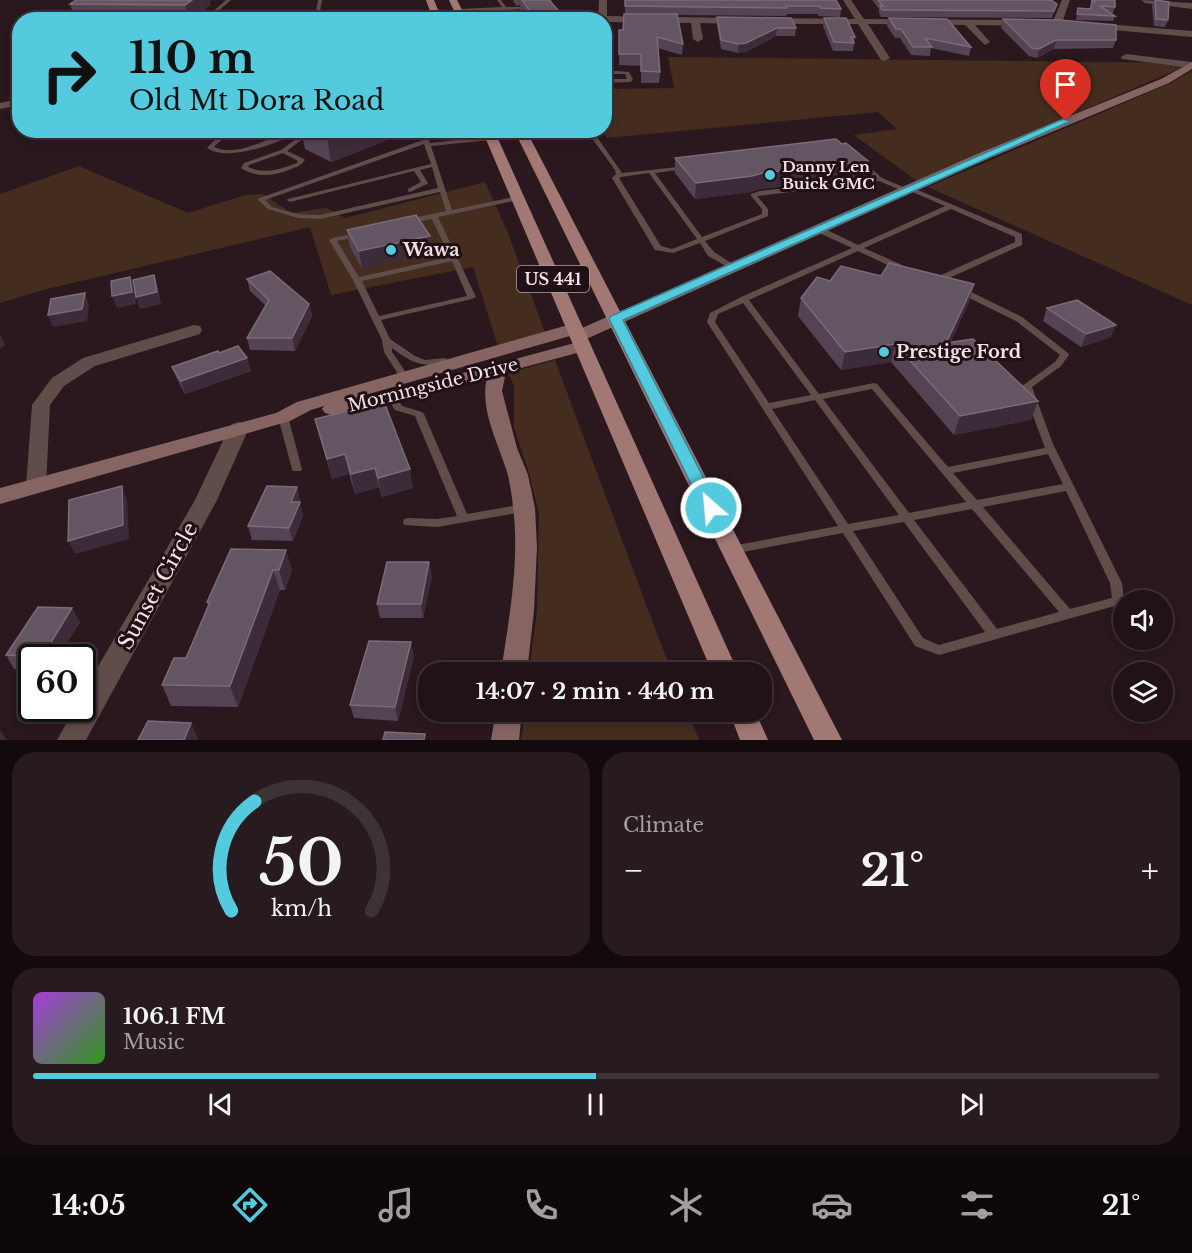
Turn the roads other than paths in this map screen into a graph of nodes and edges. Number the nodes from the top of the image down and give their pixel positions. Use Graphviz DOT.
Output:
graph roads {
  1 [pos="97,0"];
  2 [pos="229,0"];
  3 [pos="453,0"];
  4 [pos="499,0"];
  5 [pos="848,0"];
  6 [pos="1066,0"];
  7 [pos="1145,0"];
  8 [pos="1192,6"];
  9 [pos="505,8"];
  10 [pos="539,8"];
  11 [pos="458,10"];
  12 [pos="78,12"];
  13 [pos="215,12"];
  14 [pos="508,12"];
  15 [pos="612,19"];
  16 [pos="694,20"];
  17 [pos="862,22"];
  18 [pos="967,22"];
  19 [pos="1032,23"];
  20 [pos="1068,24"];
  21 [pos="1079,25"];
  22 [pos="1192,34"];
  23 [pos="698,39"];
  24 [pos="985,42"];
  25 [pos="1126,57"];
  26 [pos="885,58"];
  27 [pos="1192,65"];
  28 [pos="612,72"];
  29 [pos="612,81"];
  30 [pos="224,138"];
  31 [pos="277,138"];
  32 [pos="303,138"];
  33 [pos="425,138"];
  34 [pos="462,138"];
  35 [pos="492,138"];
  36 [pos="524,138"];
  37 [pos="595,138"];
  38 [pos="427,143"];
  39 [pos="283,151"];
  40 [pos="857,158"];
  41 [pos="433,165"];
  42 [pos="697,166"];
  43 [pos="416,169"];
  44 [pos="651,171"];
  45 [pos="619,175"];
  46 [pos="880,179"];
  47 [pos="442,189"];
  48 [pos="410,190"];
  49 [pos="909,190"];
  50 [pos="518,198"];
  51 [pos="290,200"];
  52 [pos="951,206"];
  53 [pos="330,209"];
  54 [pos="450,213"];
  55 [pos="298,216"];
  56 [pos="434,216"];
  57 [pos="400,224"];
  58 [pos="820,230"];
  59 [pos="366,232"];
  60 [pos="700,240"];
  61 [pos="858,248"];
  62 [pos="454,258"];
  63 [pos="734,268"];
  64 [pos="911,273"];
  65 [pos="921,278"];
  66 [pos="357,280"];
  67 [pos="932,283"];
  68 [pos="744,299"];
  69 [pos="376,319"];
  70 [pos="616,319"];
  71 [pos="194,330"];
  72 [pos="578,337"];
  73 [pos="386,340"];
  74 [pos="500,360"];
  75 [pos="408,384"];
  76 [pos="391,396"];
  77 [pos="817,397"];
  78 [pos="766,407"];
  79 [pos="283,417"];
  80 [pos="239,428"];
  81 [pos="1050,450"];
  82 [pos="297,469"];
  83 [pos="945,471"];
  84 [pos="36,486"];
  85 [pos="1069,487"];
  86 [pos="0,496"];
  87 [pos="973,505"];
  88 [pos="524,508"];
  89 [pos="906,517"];
  90 [pos="464,519"];
  91 [pos="408,522"];
  92 [pos="844,529"];
  93 [pos="732,550"];
  94 [pos="1068,615"];
  95 [pos="994,635"];
  96 [pos="515,662"];
  97 [pos="720,662"];
  98 [pos="507,722"];
  99 [pos="747,722"];
  100 [pos="71,740"];
  101 [pos="505,740"];
  102 [pos="754,740"];
  103 [pos="828,740"];
  1 -- 12 [label="lane"];
  2 -- 13 [label="lane"];
  3 -- 11 [label="main road"];
  4 -- 9 [label="lane"];
  5 -- 17 [label="street"];
  6 -- 20 [label="street"];
  7 -- 8 [label="street"];
  9 -- 10 [label="lane"];
  9 -- 11 [label="lane"];
  9 -- 14 [label="lane"];
  15 -- 16 [label="street"];
  16 -- 17 [label="street"];
  16 -- 23 [label="street"];
  17 -- 18 [label="street"];
  17 -- 26 [label="street"];
  18 -- 19 [label="street"];
  18 -- 24 [label="street"];
  21 -- 22 [label="street"];
  25 -- 27 [label="street"];
  27 -- 49 [label="street, Morningside Drive"];
  28 -- 29 [label="lane"];
  30 -- 31 [label="lane"];
  32 -- 39 [label="lane"];
  33 -- 38 [label="lane"];
  34 -- 38 [label="lane"];
  35 -- 50 [label="main road, US 441"];
  36 -- 70 [label="main road, US 441"];
  37 -- 45 [label="lane"];
  38 -- 41 [label="lane"];
  38 -- 55 [label="lane"];
  39 -- 39 [label="lane"];
  40 -- 46 [label="lane"];
  41 -- 43 [label="lane"];
  41 -- 47 [label="lane"];
  42 -- 44 [label="lane"];
  43 -- 48 [label="lane"];
  43 -- 51 [label="lane"];
  44 -- 45 [label="lane"];
  44 -- 60 [label="lane"];
  45 -- 60 [label="lane"];
  46 -- 49 [label="lane"];
  46 -- 60 [label="lane"];
  47 -- 54 [label="lane"];
  47 -- 55 [label="lane"];
  49 -- 52 [label="lane"];
  49 -- 58 [label="street, Morningside Drive"];
  50 -- 54 [label="lane"];
  50 -- 72 [label="main road, US 441"];
  52 -- 61 [label="lane"];
  52 -- 67 [label="lane"];
  53 -- 55 [label="lane"];
  54 -- 56 [label="lane"];
  56 -- 57 [label="lane"];
  56 -- 62 [label="lane"];
  58 -- 61 [label="lane"];
  58 -- 63 [label="street, Morningside Drive"];
  59 -- 66 [label="lane"];
  60 -- 63 [label="lane"];
  61 -- 64 [label="lane"];
  61 -- 68 [label="lane"];
  62 -- 66 [label="lane"];
  62 -- 69 [label="lane"];
  63 -- 70 [label="street, Morningside Drive"];
  65 -- 67 [label="lane"];
  66 -- 69 [label="lane"];
  67 -- 81 [label="lane"];
  68 -- 77 [label="lane"];
  68 -- 78 [label="lane"];
  69 -- 73 [label="lane"];
  70 -- 72 [label="street, Morningside Drive"];
  70 -- 93 [label="main road, US 441"];
  71 -- 84 [label="street"];
  72 -- 74 [label="street, Morningside Drive"];
  72 -- 97 [label="main road, US 441"];
  73 -- 74 [label="lane"];
  73 -- 75 [label="lane"];
  74 -- 75 [label="street, Morningside Drive"];
  74 -- 88 [label="street"];
  75 -- 76 [label="street, Morningside Drive"];
  75 -- 79 [label="street, Morningside Drive"];
  76 -- 79 [label="street, Morningside Drive"];
  76 -- 90 [label="lane"];
  77 -- 78 [label="lane"];
  77 -- 83 [label="lane"];
  77 -- 89 [label="lane"];
  78 -- 92 [label="lane"];
  79 -- 80 [label="street, Morningside Drive"];
  79 -- 82 [label="lane"];
  80 -- 84 [label="street, Morningside Drive"];
  80 -- 100 [label="street, Sunset Circle"];
  81 -- 83 [label="lane"];
  81 -- 85 [label="lane"];
  83 -- 87 [label="lane"];
  84 -- 86 [label="street, Morningside Drive"];
  85 -- 87 [label="lane"];
  85 -- 94 [label="lane"];
  87 -- 89 [label="lane"];
  87 -- 94 [label="lane"];
  88 -- 90 [label="lane"];
  88 -- 96 [label="street"];
  89 -- 92 [label="lane"];
  89 -- 95 [label="lane"];
  90 -- 91 [label="lane"];
  92 -- 93 [label="lane"];
  92 -- 95 [label="lane"];
  93 -- 103 [label="main road, US 441"];
  94 -- 95 [label="lane"];
  98 -- 101 [label="street"];
  99 -- 102 [label="main road"];
}
